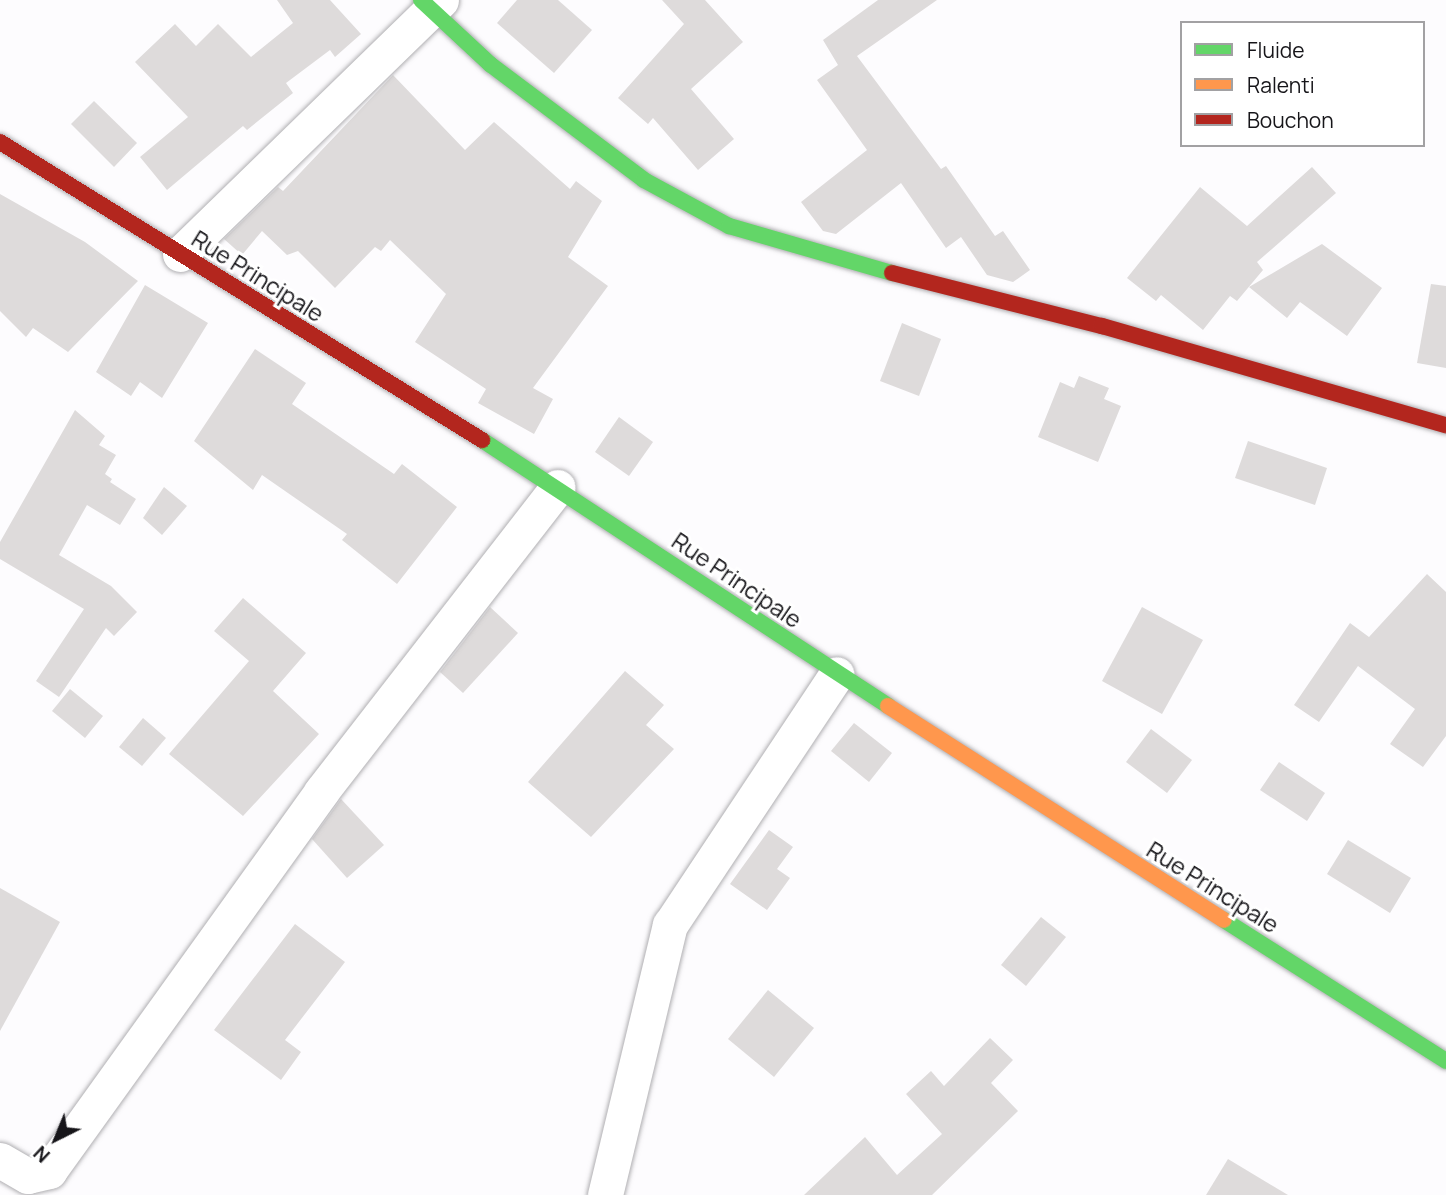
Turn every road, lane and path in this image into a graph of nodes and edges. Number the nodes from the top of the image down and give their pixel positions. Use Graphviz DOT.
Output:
graph roads {
  1 [pos="430,3"];
  2 [pos="0,142"];
  3 [pos="180,254"];
  4 [pos="1446,425"];
  5 [pos="558,487"];
  6 [pos="837,674"];
  7 [pos="1446,1062"];
  8 [pos="0,1160"];
  9 [pos="605,1195"];
  1 -- 3 [label="street"];
  1 -- 4 [label="main road"];
  2 -- 3 [label="main road, Rue Principale"];
  3 -- 5 [label="main road, Rue Principale"];
  5 -- 6 [label="main road, Rue Principale"];
  5 -- 8 [label="street"];
  6 -- 7 [label="main road, Rue Principale"];
  6 -- 9 [label="street"];
}
